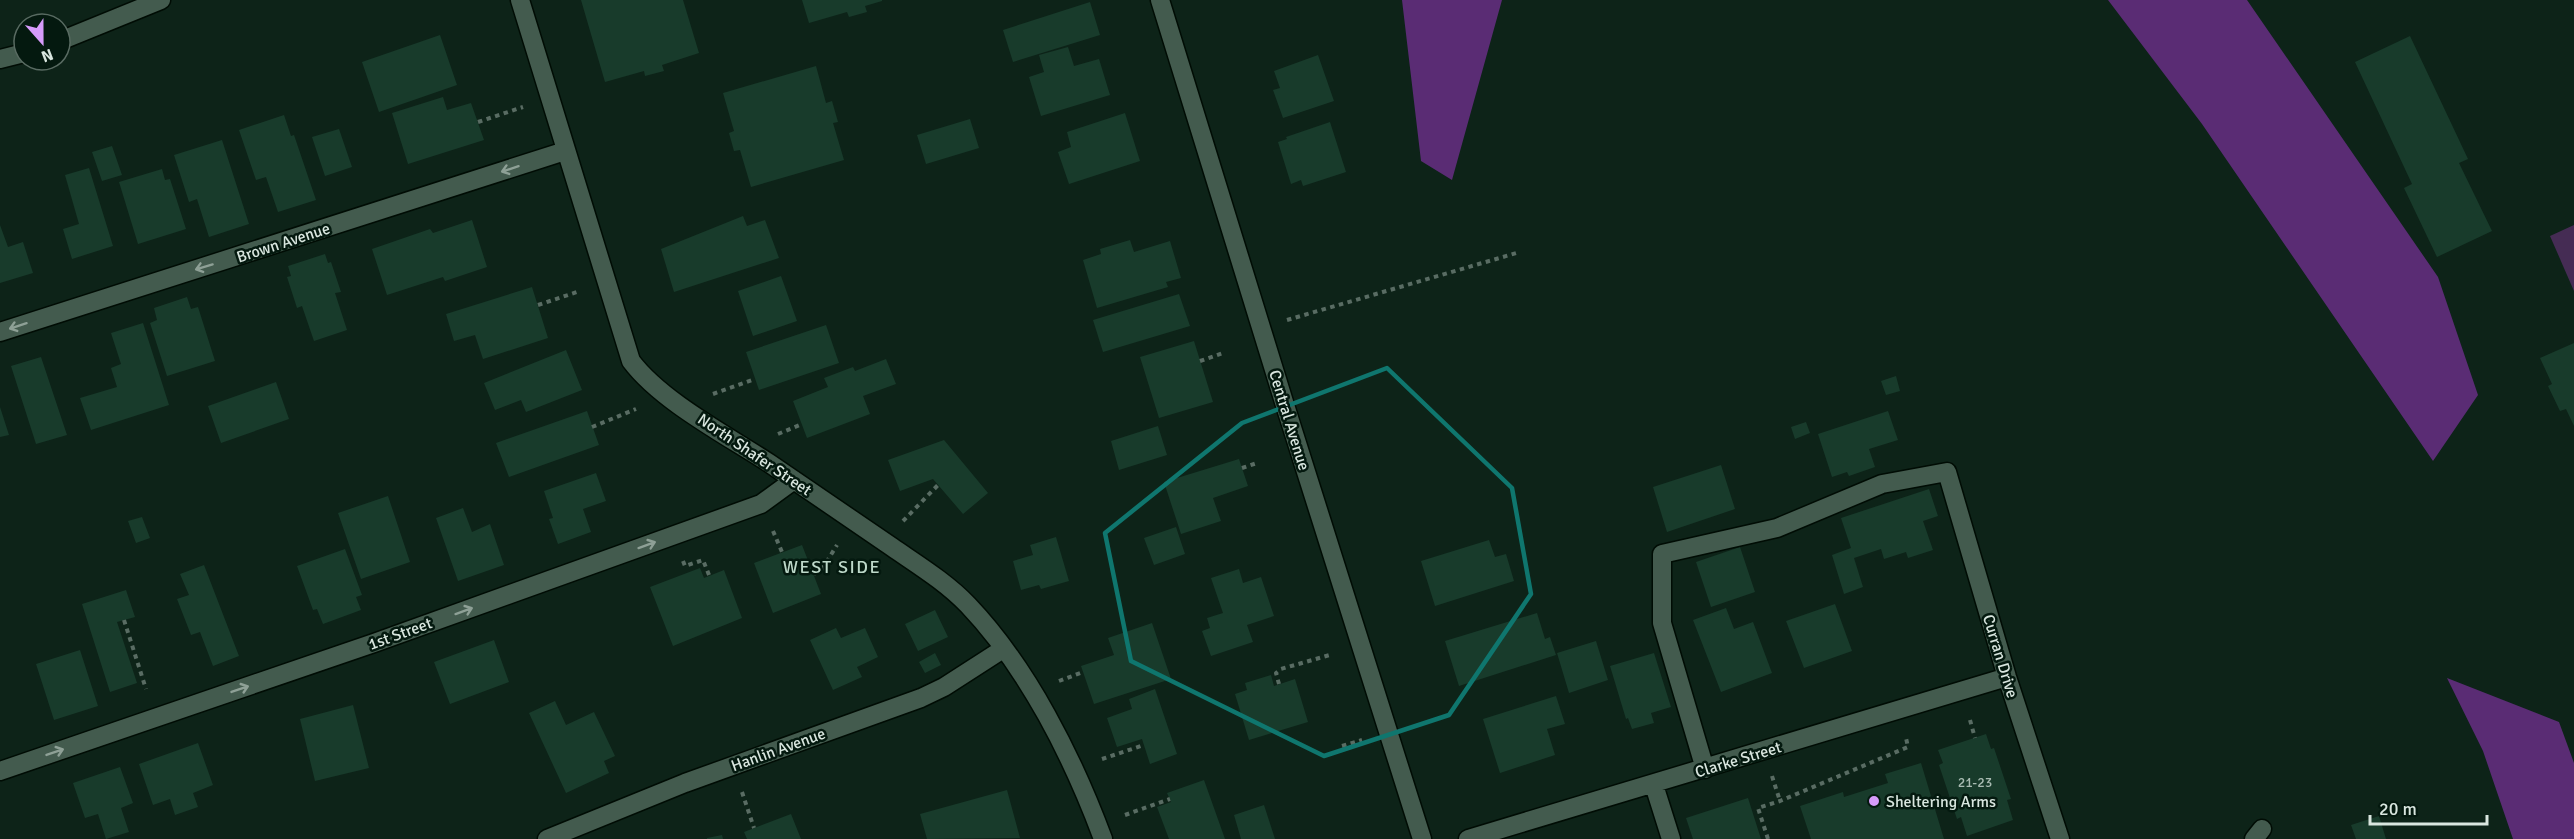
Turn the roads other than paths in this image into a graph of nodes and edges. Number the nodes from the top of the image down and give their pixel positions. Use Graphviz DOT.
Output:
graph roads {
  1 [pos="161,0"];
  2 [pos="520,0"];
  3 [pos="1160,0"];
  4 [pos="72,36"];
  5 [pos="565,151"];
  6 [pos="0,332"];
  7 [pos="794,480"];
  8 [pos="1004,649"];
  9 [pos="2007,677"];
  10 [pos="1705,769"];
  11 [pos="0,771"];
  12 [pos="1654,785"];
  13 [pos="547,839"];
  14 [pos="1103,839"];
  15 [pos="1422,839"];
  16 [pos="1468,839"];
  17 [pos="1671,839"];
  18 [pos="2060,839"];
  1 -- 4 [label="street"];
  2 -- 5 [label="street, North Shafer Street"];
  3 -- 15 [label="street, Central Avenue"];
  5 -- 6 [label="street, Brown Avenue, one-way"];
  5 -- 7 [label="street, North Shafer Street"];
  7 -- 8 [label="street, North Shafer Street"];
  11 -- 7 [label="street, 1st Street, one-way"];
  8 -- 13 [label="street, Hanlin Avenue"];
  8 -- 14 [label="street, North Shafer Street"];
  9 -- 10 [label="street, Clarke Street"];
  9 -- 10 [label="street, Curran Drive"];
  9 -- 18 [label="street, Curran Drive"];
  10 -- 12 [label="street, Clarke Street"];
  12 -- 16 [label="street, Clarke Street"];
  12 -- 17 [label="street"];
}
